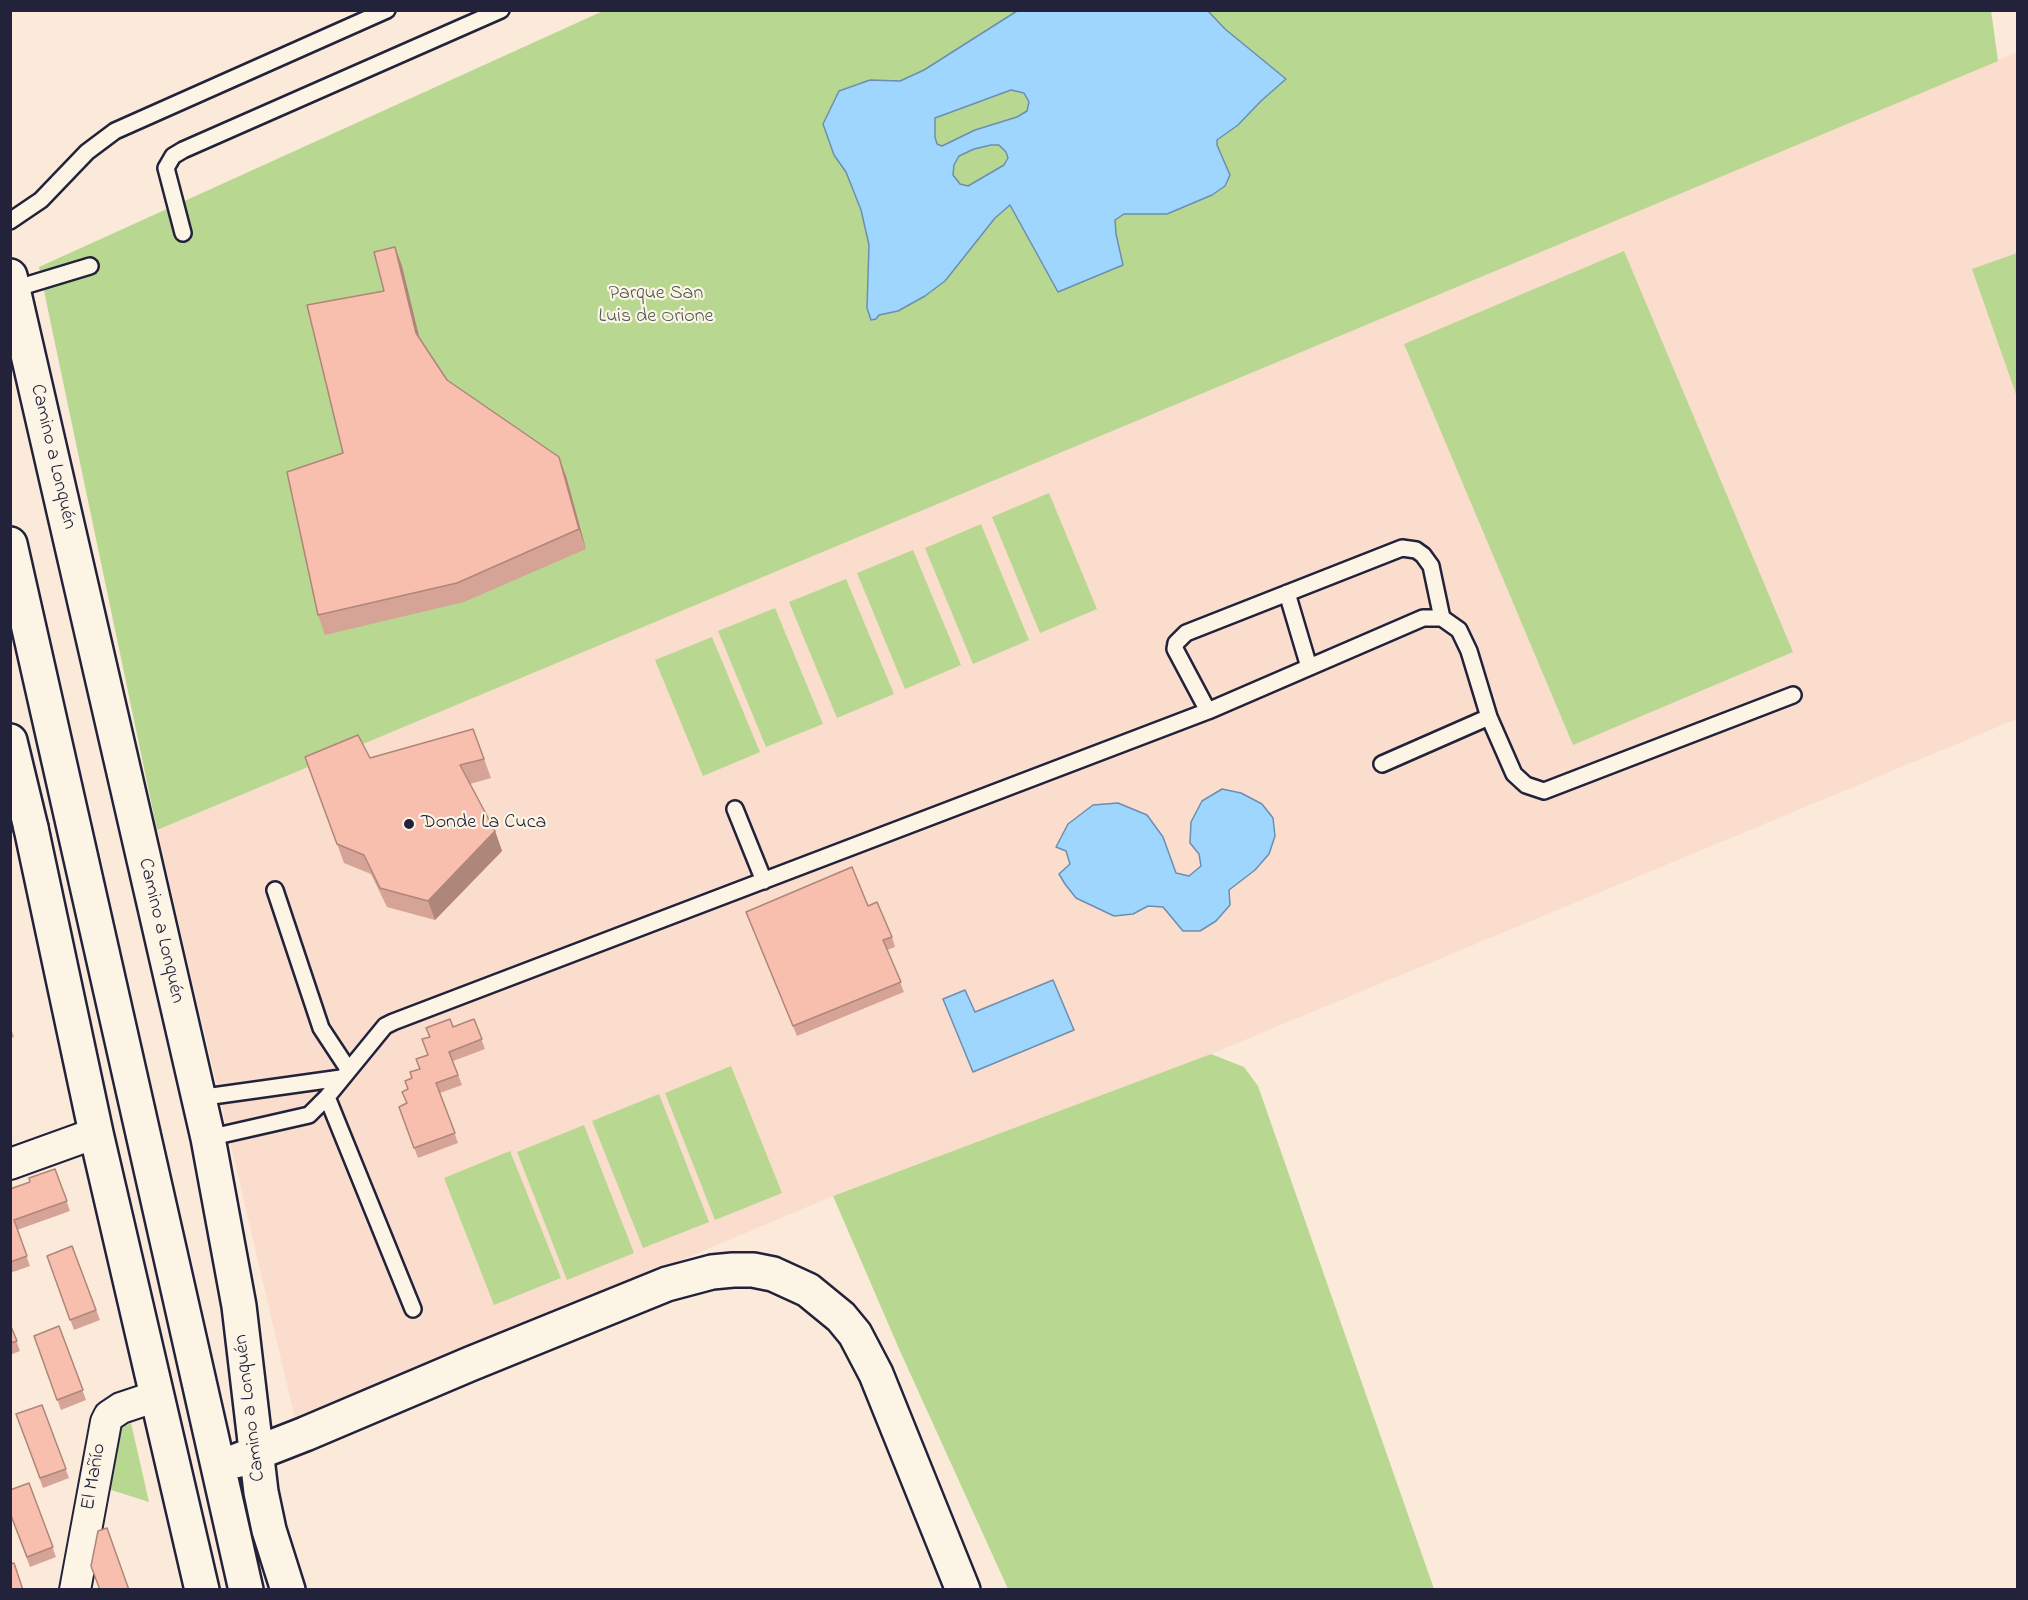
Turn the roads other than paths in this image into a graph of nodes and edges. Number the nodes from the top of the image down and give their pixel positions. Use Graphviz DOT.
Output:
graph roads {
  1 [pos="387,10"];
  2 [pos="501,10"];
  3 [pos="10,221"];
  4 [pos="183,233"];
  5 [pos="90,266"];
  6 [pos="12,283"];
  7 [pos="10,544"];
  8 [pos="1287,593"];
  9 [pos="1442,618"];
  10 [pos="1309,667"];
  11 [pos="1792,696"];
  12 [pos="1208,711"];
  13 [pos="1489,717"];
  14 [pos="10,741"];
  15 [pos="1382,765"];
  16 [pos="735,809"];
  17 [pos="21,831"];
  18 [pos="764,881"];
  19 [pos="275,890"];
  20 [pos="344,1074"];
  21 [pos="327,1097"];
  22 [pos="198,1098"];
  23 [pos="96,1133"];
  24 [pos="208,1138"];
  25 [pos="10,1164"];
  26 [pos="414,1309"];
  27 [pos="157,1396"];
  28 [pos="256,1454"];
  29 [pos="218,1467"];
  30 [pos="75,1590"];
  31 [pos="202,1590"];
  32 [pos="246,1590"];
  33 [pos="288,1590"];
  34 [pos="963,1590"];
  1 -- 3 [label="lane"];
  2 -- 4 [label="lane"];
  5 -- 6 [label="lane"];
  6 -- 22 [label="main road, Camino a Lonquén"];
  7 -- 29 [label="main road, Camino a Lonquén"];
  8 -- 9 [label="lane"];
  8 -- 10 [label="lane"];
  8 -- 12 [label="lane"];
  9 -- 10 [label="lane"];
  9 -- 13 [label="lane"];
  10 -- 12 [label="lane"];
  11 -- 13 [label="lane"];
  12 -- 18 [label="lane"];
  13 -- 15 [label="lane"];
  14 -- 17 [label="main road"];
  16 -- 18 [label="lane"];
  17 -- 23 [label="main road"];
  18 -- 20 [label="lane"];
  19 -- 20 [label="lane"];
  20 -- 21 [label="lane"];
  20 -- 22 [label="lane"];
  21 -- 24 [label="lane"];
  21 -- 26 [label="lane"];
  22 -- 24 [label="main road, Camino a Lonquén"];
  23 -- 25 [label="street"];
  23 -- 27 [label="main road"];
  24 -- 28 [label="main road, Camino a Lonquén"];
  27 -- 30 [label="street, El Mañío"];
  27 -- 31 [label="main road"];
  28 -- 29 [label="main road"];
  28 -- 33 [label="main road, Camino a Lonquén"];
  28 -- 34 [label="main road"];
  29 -- 32 [label="main road, Camino a Lonquén"];
}
